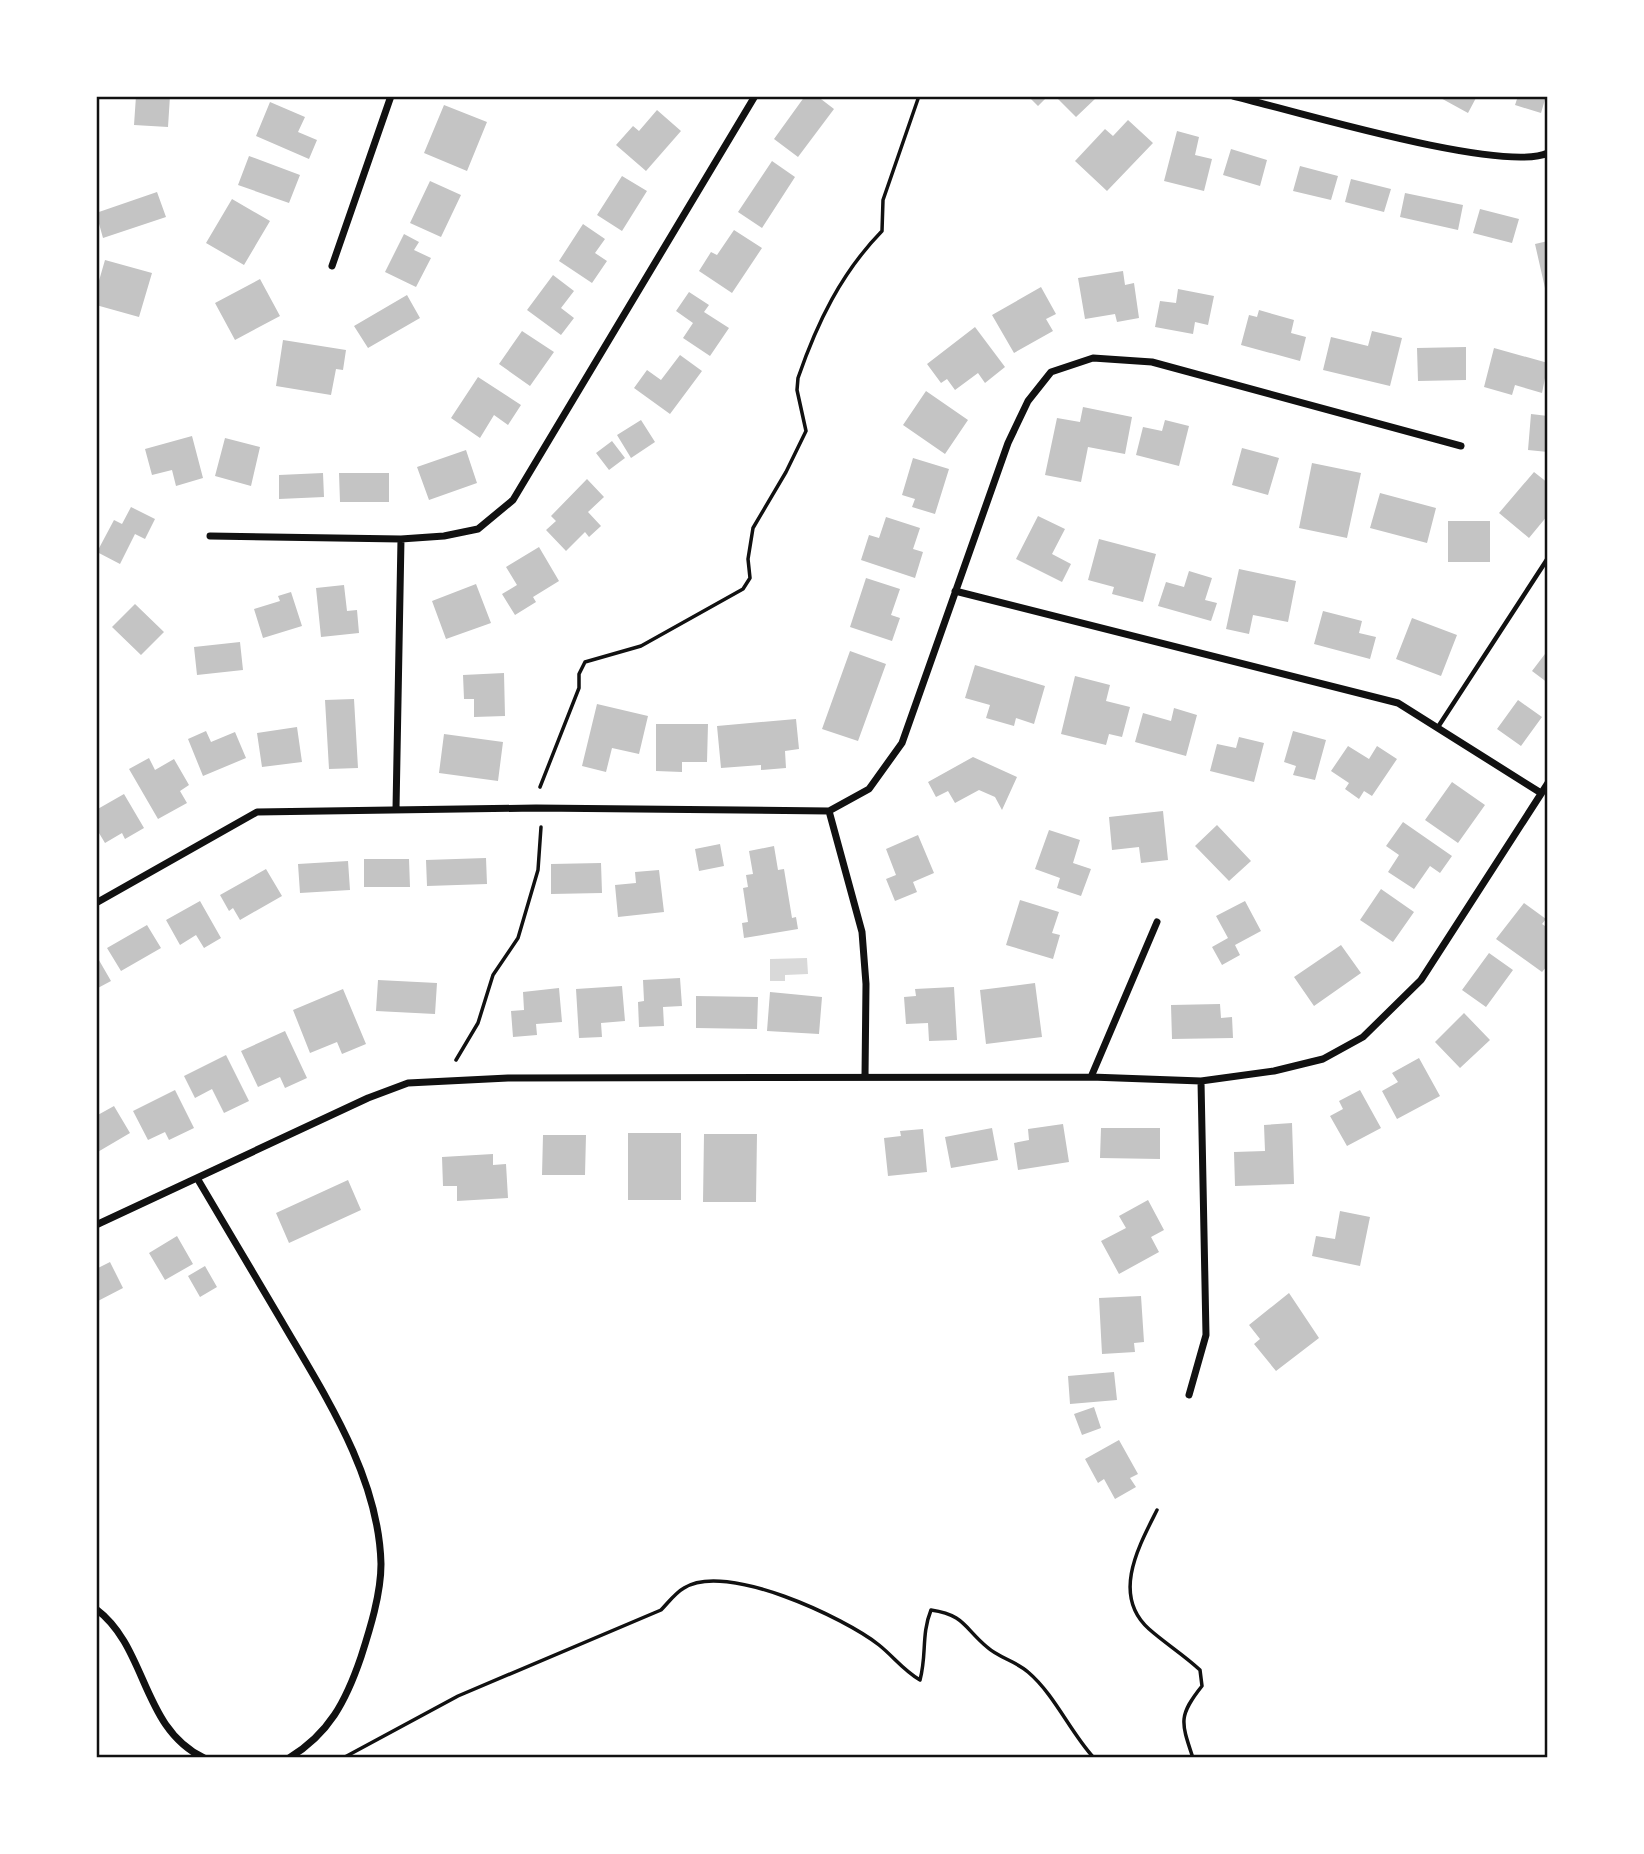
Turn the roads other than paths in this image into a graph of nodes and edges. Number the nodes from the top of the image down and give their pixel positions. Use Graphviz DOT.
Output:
graph roads {
  1 [pos="391,96"];
  2 [pos="755,96"];
  3 [pos="1233,96"];
  4 [pos="1548,153"];
  5 [pos="332,266"];
  6 [pos="1461,446"];
  7 [pos="210,536"];
  8 [pos="401,540"];
  9 [pos="1548,558"];
  10 [pos="955,591"];
  11 [pos="1438,727"];
  12 [pos="1548,783"];
  13 [pos="1541,793"];
  14 [pos="396,809"];
  15 [pos="829,811"];
  16 [pos="96,903"];
  17 [pos="1157,922"];
  18 [pos="865,1077"];
  19 [pos="1091,1077"];
  20 [pos="1201,1081"];
  21 [pos="197,1178"];
  22 [pos="96,1225"];
  23 [pos="1189,1395"];
  24 [pos="96,1609"];
  25 [pos="204,1758"];
  26 [pos="289,1758"];
  1 -- 5 [label="street"];
  2 -- 8 [label="street"];
  3 -- 4 [label="street"];
  6 -- 10 [label="street"];
  7 -- 8 [label="street"];
  8 -- 14 [label="street"];
  9 -- 11 [label="lane"];
  10 -- 11 [label="street"];
  10 -- 15 [label="street"];
  11 -- 13 [label="street"];
  12 -- 13 [label="street"];
  13 -- 20 [label="street"];
  14 -- 15 [label="street"];
  14 -- 16 [label="street"];
  15 -- 18 [label="street"];
  17 -- 19 [label="street"];
  18 -- 19 [label="street"];
  18 -- 21 [label="street"];
  19 -- 20 [label="street"];
  20 -- 23 [label="street"];
  21 -- 22 [label="street"];
  21 -- 26 [label="street"];
  24 -- 25 [label="street"];
}
